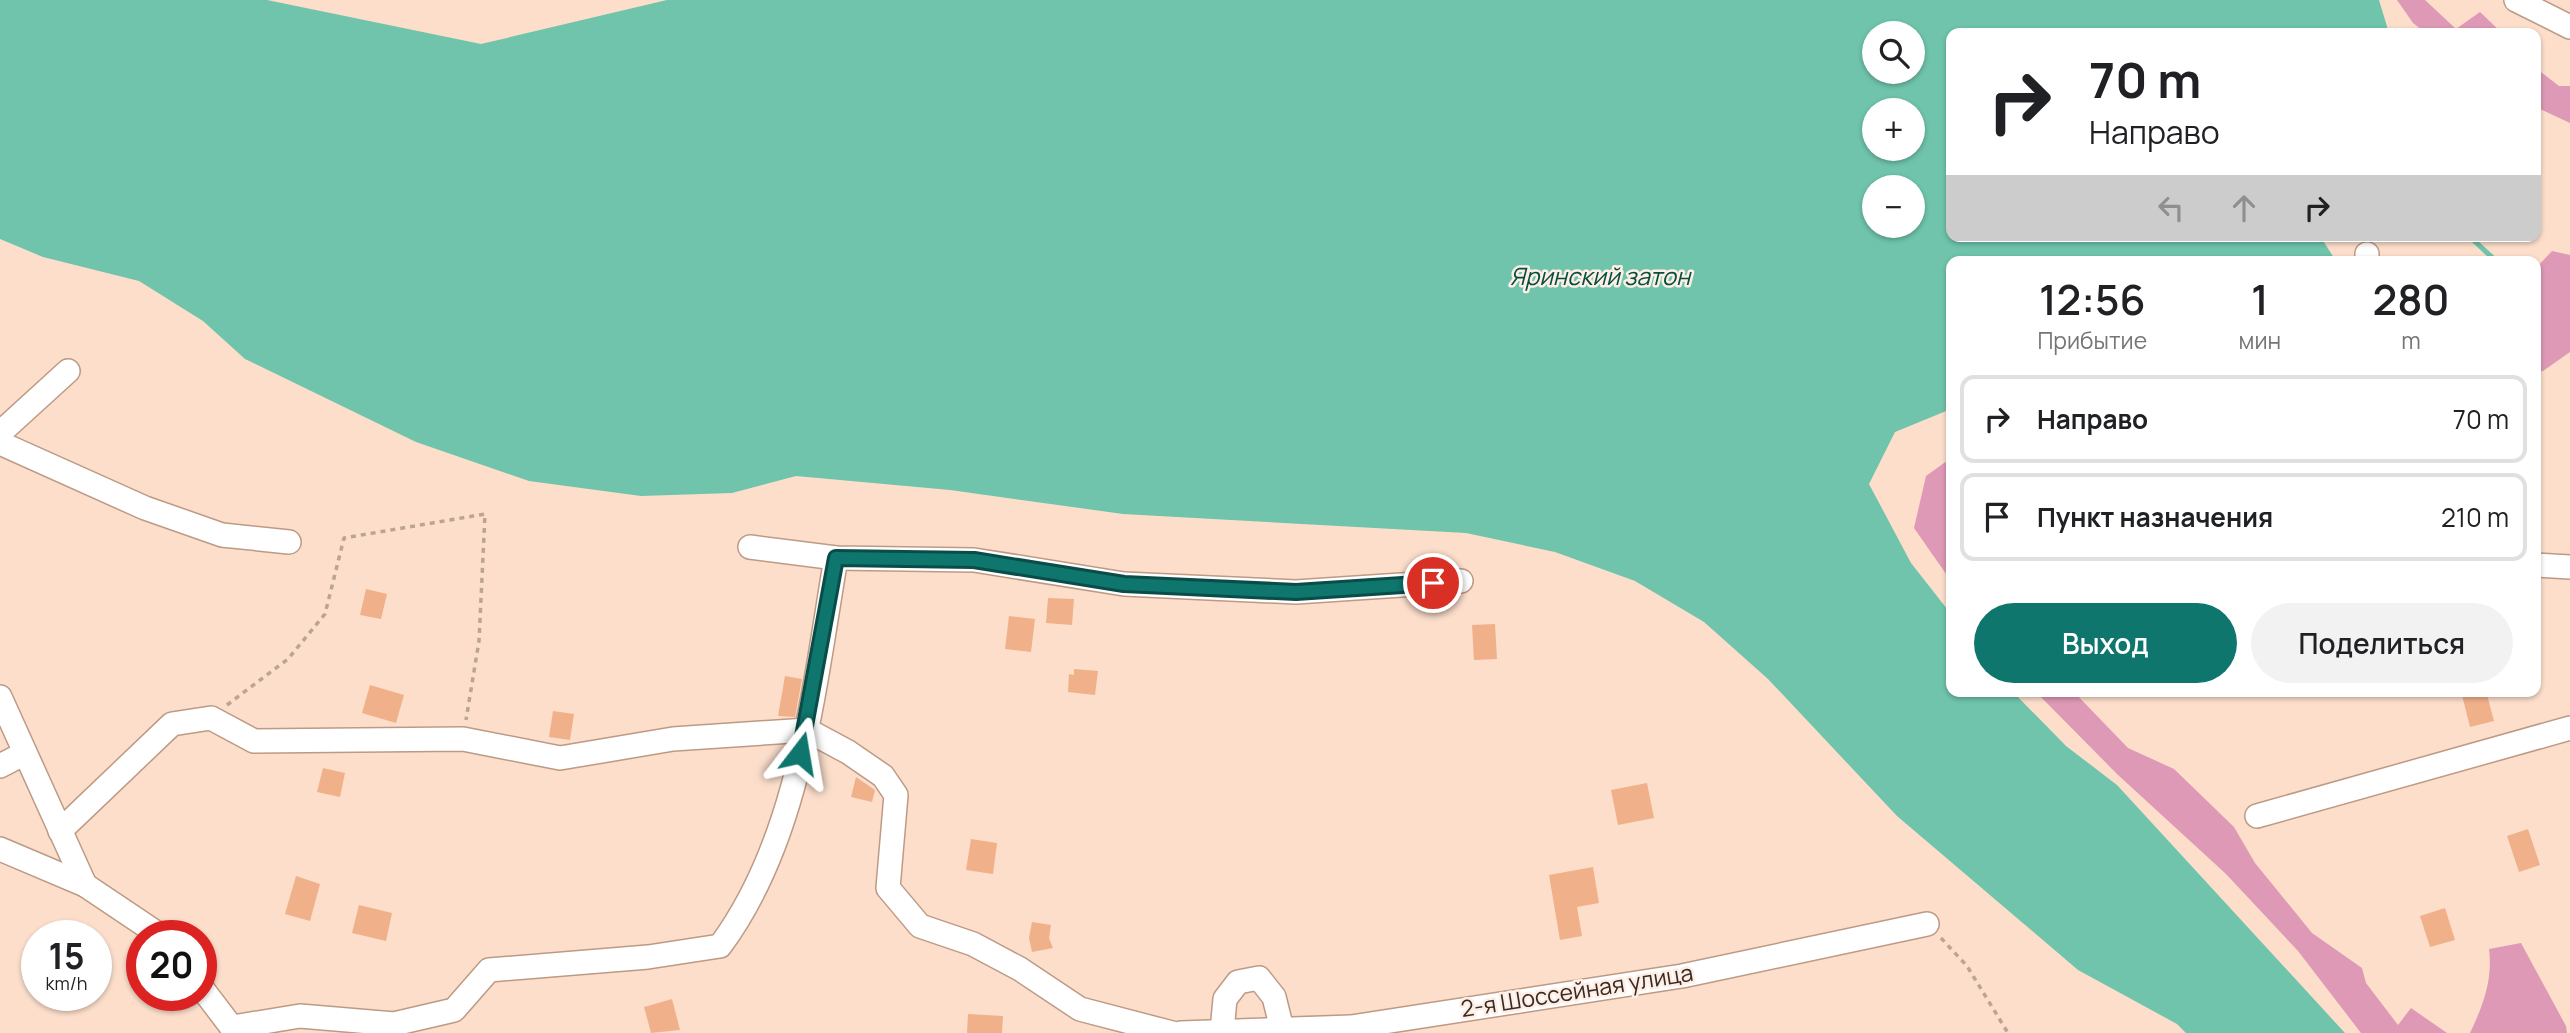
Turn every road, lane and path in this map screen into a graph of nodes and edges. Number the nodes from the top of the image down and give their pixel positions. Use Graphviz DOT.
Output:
graph roads {
  1 [pos="2516,0"];
  2 [pos="2570,27"];
  3 [pos="68,371"];
  4 [pos="0,433"];
  5 [pos="0,443"];
  6 [pos="289,542"];
  7 [pos="750,547"];
  8 [pos="836,558"];
  9 [pos="2541,565"];
  10 [pos="2570,567"];
  11 [pos="1461,581"];
  12 [pos="0,697"];
  13 [pos="211,718"];
  14 [pos="2570,728"];
  15 [pos="807,730"];
  16 [pos="463,739"];
  17 [pos="25,753"];
  18 [pos="0,766"];
  19 [pos="2257,816"];
  20 [pos="60,831"];
  21 [pos="0,849"];
  22 [pos="85,885"];
  23 [pos="137,920"];
  24 [pos="1927,924"];
  25 [pos="217,1008"];
  26 [pos="1282,1029"];
  27 [pos="234,1030"];
  28 [pos="1222,1031"];
  29 [pos="1172,1033"];
  30 [pos="1181,1033"];
  31 [pos="2007,1033"];
  1 -- 2 [label="street"];
  3 -- 4 [label="street"];
  5 -- 6 [label="street"];
  7 -- 8 [label="street"];
  8 -- 11 [label="street"];
  8 -- 15 [label="street"];
  9 -- 10 [label="street"];
  12 -- 17 [label="street"];
  13 -- 16 [label="street"];
  13 -- 16 [label="path"];
  13 -- 20 [label="street"];
  14 -- 19 [label="street"];
  15 -- 16 [label="street"];
  15 -- 27 [label="street"];
  15 -- 29 [label="street"];
  17 -- 18 [label="street"];
  17 -- 20 [label="street"];
  20 -- 22 [label="street"];
  21 -- 22 [label="street"];
  22 -- 23 [label="street"];
  24 -- 26 [label="street, 2-я Шоссейная улица"];
  24 -- 31 [label="path"];
  25 -- 27 [label="street"];
  26 -- 28 [label="street, 2-я Шоссейная улица"];
  26 -- 28 [label="street"];
  28 -- 30 [label="street, 2-я Шоссейная улица"];
}
